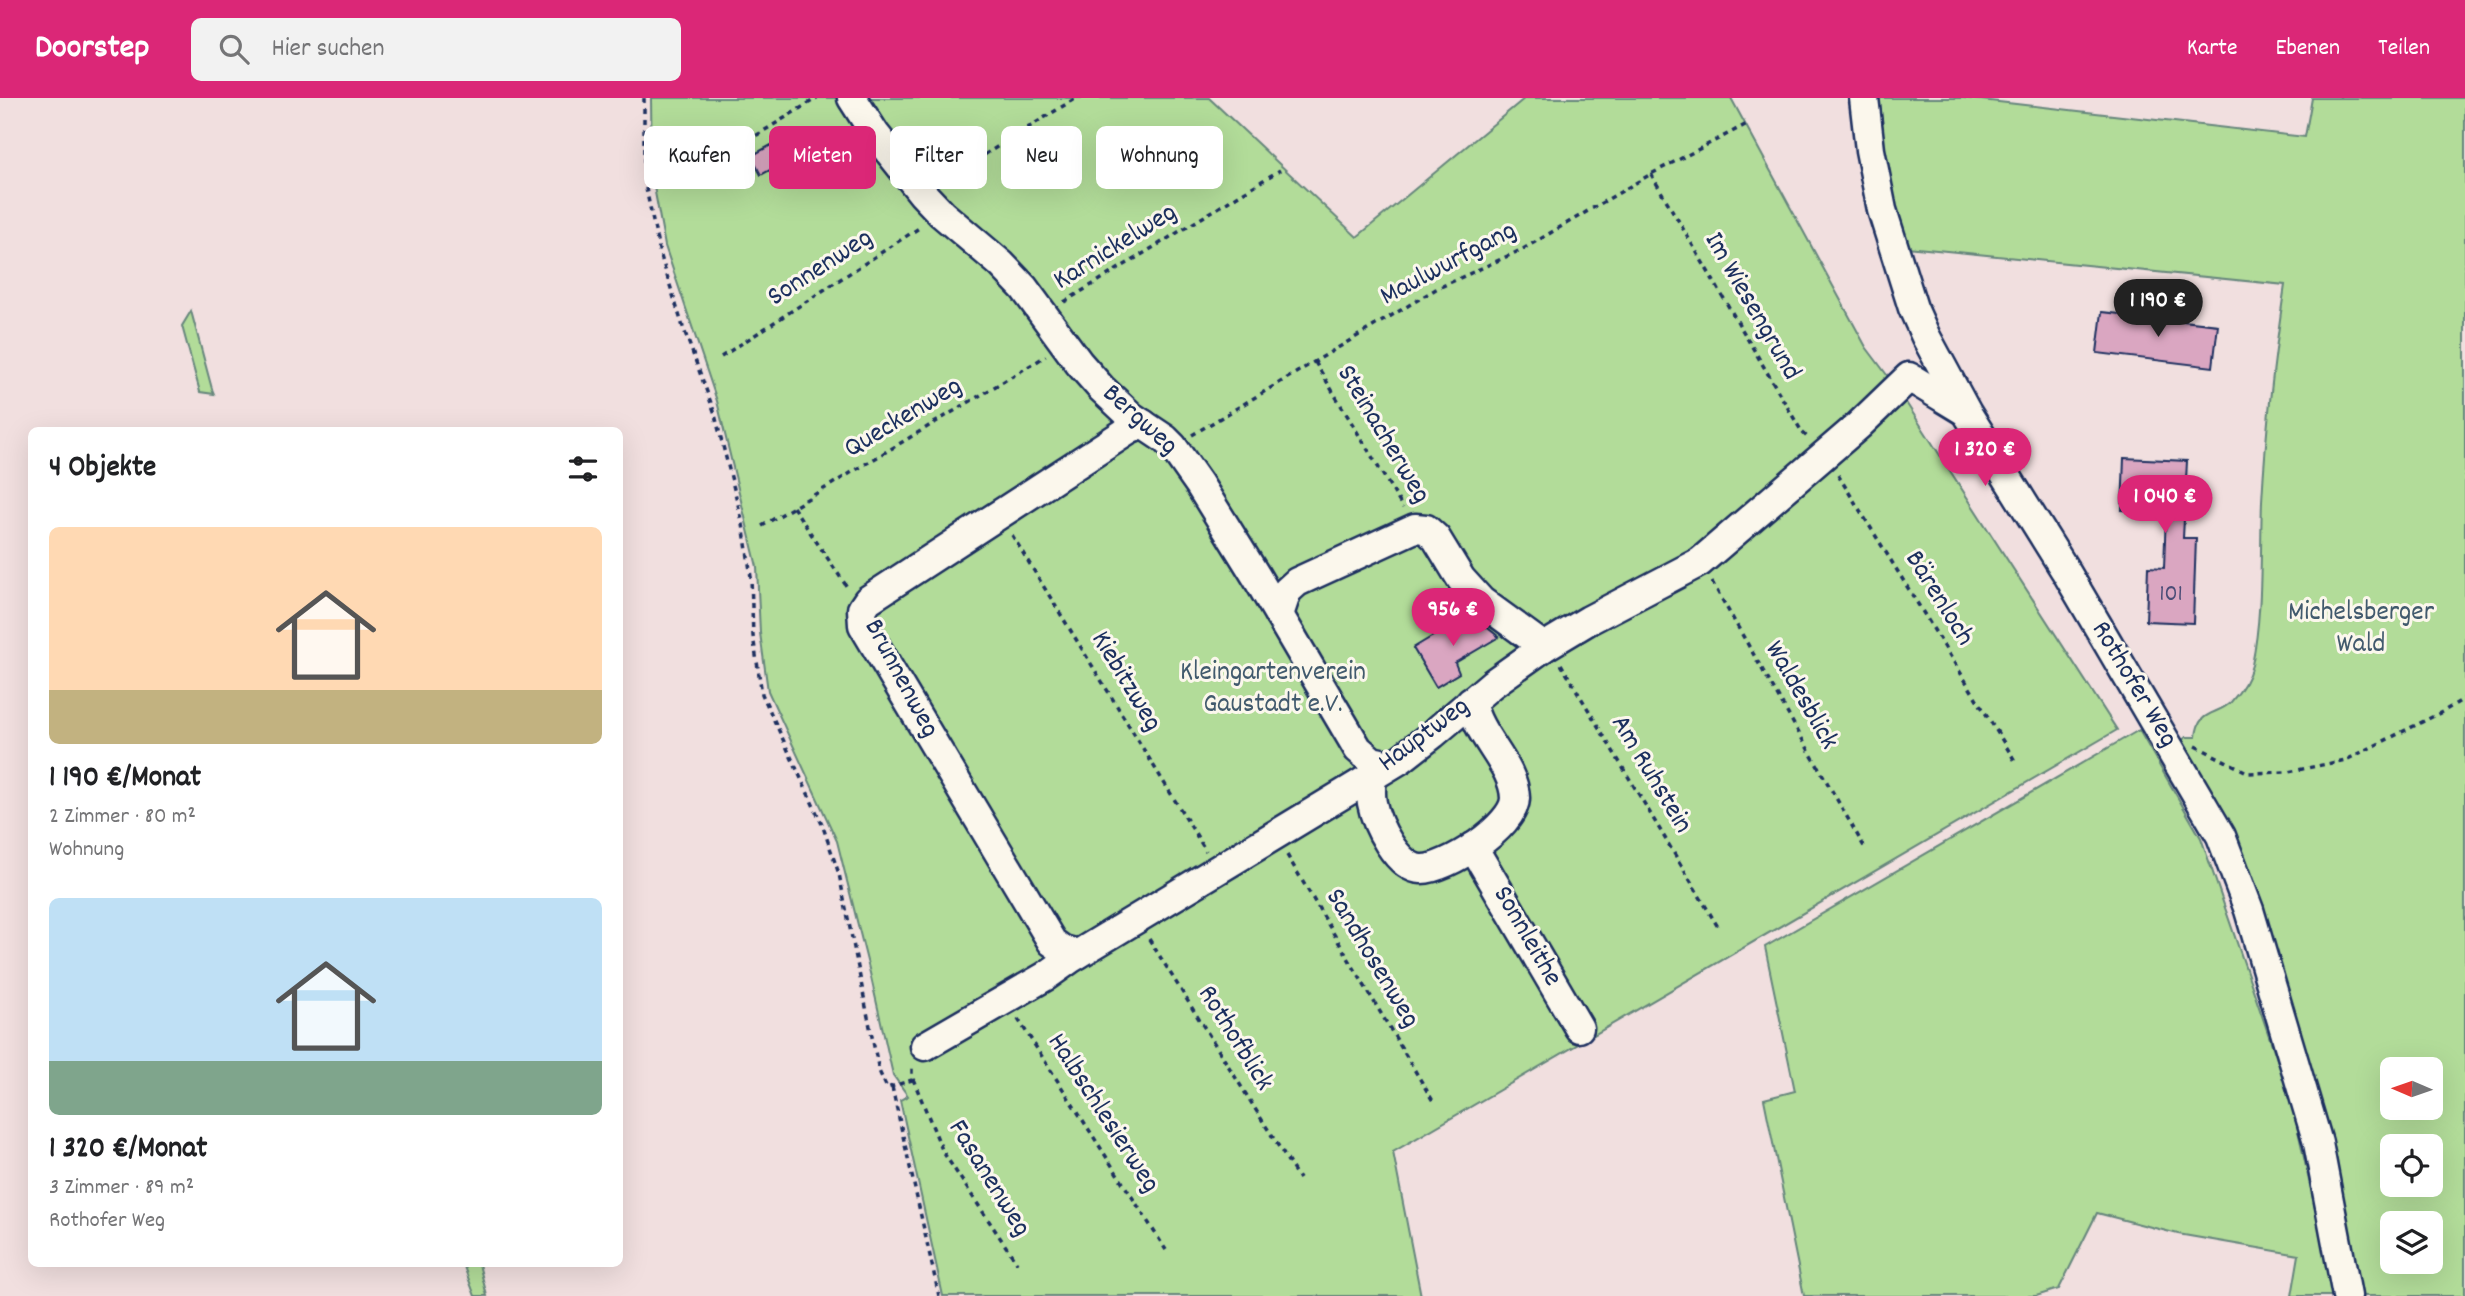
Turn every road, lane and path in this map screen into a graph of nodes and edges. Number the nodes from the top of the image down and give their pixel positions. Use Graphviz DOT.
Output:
graph roads {
  1 [pos="645,98"];
  2 [pos="817,98"];
  3 [pos="852,98"];
  4 [pos="1076,98"];
  5 [pos="1864,98"];
  6 [pos="1746,124"];
  7 [pos="755,136"];
  8 [pos="1280,170"];
  9 [pos="1651,174"];
  10 [pos="922,193"];
  11 [pos="942,214"];
  12 [pos="1045,314"];
  13 [pos="1065,344"];
  14 [pos="720,357"];
  15 [pos="1315,362"];
  16 [pos="1968,413"];
  17 [pos="1143,424"];
  18 [pos="1173,447"];
  19 [pos="1825,454"];
  20 [pos="793,508"];
  21 [pos="1000,514"];
  22 [pos="762,526"];
  23 [pos="1415,528"];
  24 [pos="1700,562"];
  25 [pos="862,609"];
  26 [pos="1279,615"];
  27 [pos="1547,645"];
  28 [pos="2465,698"];
  29 [pos="1471,701"];
  30 [pos="2192,744"];
  31 [pos="2017,764"];
  32 [pos="1381,771"];
  33 [pos="1275,835"];
  34 [pos="1472,847"];
  35 [pos="1866,850"];
  36 [pos="1218,871"];
  37 [pos="1137,920"];
  38 [pos="1718,927"];
  39 [pos="1078,954"];
  40 [pos="1006,1000"];
  41 [pos="1578,1028"];
  42 [pos="925,1046"];
  43 [pos="912,1077"];
  44 [pos="902,1084"];
  45 [pos="892,1087"];
  46 [pos="1433,1101"];
  47 [pos="1299,1178"];
  48 [pos="1166,1250"];
  49 [pos="1017,1263"];
  50 [pos="939,1296"];
  51 [pos="2347,1296"];
  1 -- 45 [label="path"];
  2 -- 7 [label="path"];
  3 -- 10 [label="street, Bergweg"];
  4 -- 10 [label="path"];
  5 -- 16 [label="street, Rothofer Weg"];
  6 -- 9 [label="path, Maulwurfgang"];
  8 -- 12 [label="path, Karnickelweg"];
  9 -- 15 [label="path, Maulwurfgang"];
  9 -- 19 [label="path, Im Wiesengrund"];
  10 -- 11 [label="street, Bergweg"];
  11 -- 12 [label="street, Bergweg"];
  11 -- 14 [label="path, Sonnenweg"];
  12 -- 13 [label="street, Bergweg"];
  13 -- 17 [label="street, Bergweg"];
  13 -- 20 [label="path, Queckenweg"];
  15 -- 18 [label="path, Maulwurfgang"];
  15 -- 23 [label="path, Steinacherweg"];
  16 -- 19 [label="street, Hauptweg"];
  16 -- 51 [label="street, Rothofer Weg"];
  17 -- 18 [label="street, Bergweg"];
  17 -- 21 [label="street, Brunnenweg"];
  18 -- 26 [label="street, Bergweg"];
  19 -- 24 [label="street, Hauptweg"];
  19 -- 31 [label="path, Bärenloch"];
  20 -- 22 [label="path, Queckenweg"];
  20 -- 25 [label="path"];
  21 -- 25 [label="street, Brunnenweg"];
  21 -- 36 [label="path, Kiebitzweg"];
  23 -- 26 [label="street"];
  23 -- 27 [label="street"];
  24 -- 27 [label="street, Hauptweg"];
  24 -- 35 [label="path, Waldesblick"];
  25 -- 39 [label="street, Brunnenweg"];
  26 -- 32 [label="street, Bergweg"];
  27 -- 29 [label="street, Hauptweg"];
  27 -- 38 [label="path, Am Ruhstein"];
  28 -- 30 [label="path"];
  29 -- 32 [label="street, Hauptweg"];
  29 -- 34 [label="street"];
  32 -- 33 [label="street, Hauptweg"];
  32 -- 34 [label="street"];
  33 -- 36 [label="street, Hauptweg"];
  33 -- 46 [label="path, Sandhosenweg"];
  34 -- 41 [label="street, Sonnleithe"];
  36 -- 37 [label="street, Hauptweg"];
  37 -- 39 [label="street, Hauptweg"];
  37 -- 47 [label="path, Rothofblick"];
  39 -- 40 [label="street, Hauptweg"];
  40 -- 42 [label="street, Hauptweg"];
  40 -- 48 [label="path, Halbschlesierweg"];
  43 -- 49 [label="path, Fasanenweg"];
  44 -- 45 [label="path"];
  45 -- 50 [label="path"];
}
